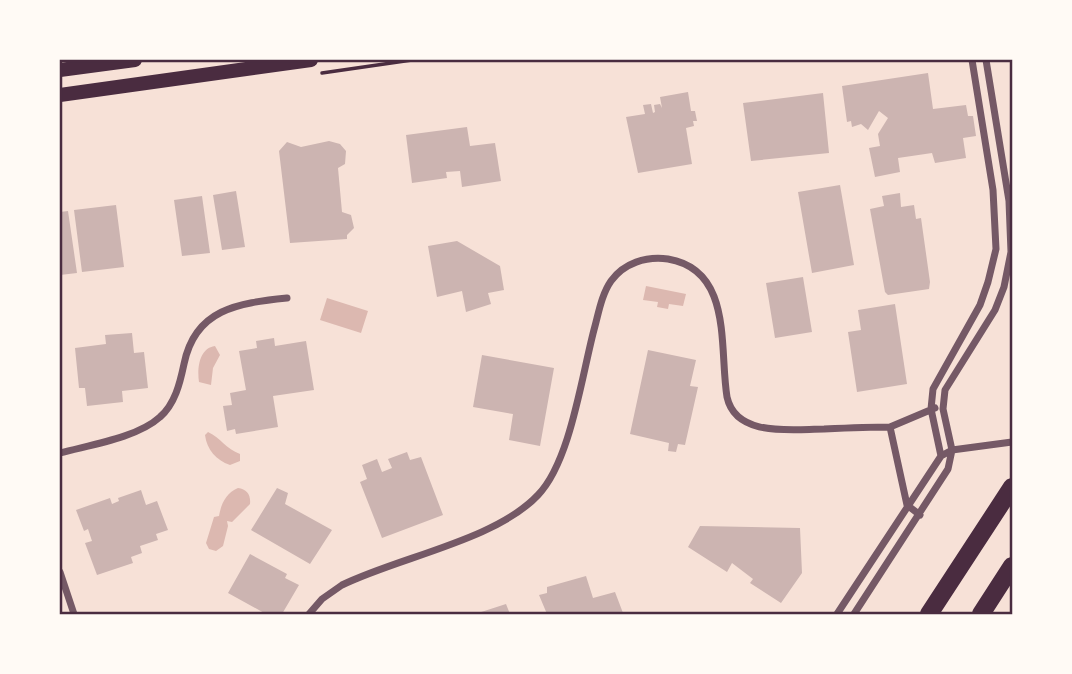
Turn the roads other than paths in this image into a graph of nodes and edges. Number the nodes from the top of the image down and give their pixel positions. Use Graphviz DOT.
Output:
graph roads {
  1 [pos="135,60"];
  2 [pos="311,60"];
  3 [pos="972,60"];
  4 [pos="986,60"];
  5 [pos="292,61"];
  6 [pos="60,70"];
  7 [pos="60,95"];
  8 [pos="1003,161"];
  9 [pos="989,163"];
  10 [pos="286,298"];
  11 [pos="943,404"];
  12 [pos="931,410"];
  13 [pos="890,426"];
  14 [pos="1013,442"];
  15 [pos="952,450"];
  16 [pos="60,453"];
  17 [pos="941,456"];
  18 [pos="1013,487"];
  19 [pos="907,505"];
  20 [pos="920,515"];
  21 [pos="1013,566"];
  22 [pos="60,572"];
  23 [pos="74,614"];
  24 [pos="309,614"];
  25 [pos="837,614"];
  26 [pos="855,614"];
  27 [pos="929,614"];
  28 [pos="981,614"];
  1 -- 6 [label="main road"];
  2 -- 5 [label="main road"];
  3 -- 9 [label="street"];
  4 -- 8 [label="street"];
  5 -- 7 [label="main road"];
  8 -- 9 [label="street"];
  8 -- 11 [label="street"];
  9 -- 12 [label="street"];
  10 -- 16 [label="street"];
  11 -- 12 [label="street"];
  11 -- 15 [label="street"];
  12 -- 13 [label="street"];
  12 -- 17 [label="street"];
  13 -- 19 [label="street"];
  13 -- 24 [label="street"];
  14 -- 15 [label="street"];
  15 -- 17 [label="street"];
  15 -- 20 [label="street"];
  17 -- 19 [label="street"];
  18 -- 27 [label="main road"];
  19 -- 20 [label="street"];
  19 -- 25 [label="street"];
  20 -- 26 [label="street"];
  21 -- 28 [label="main road"];
  22 -- 23 [label="street"];
}
